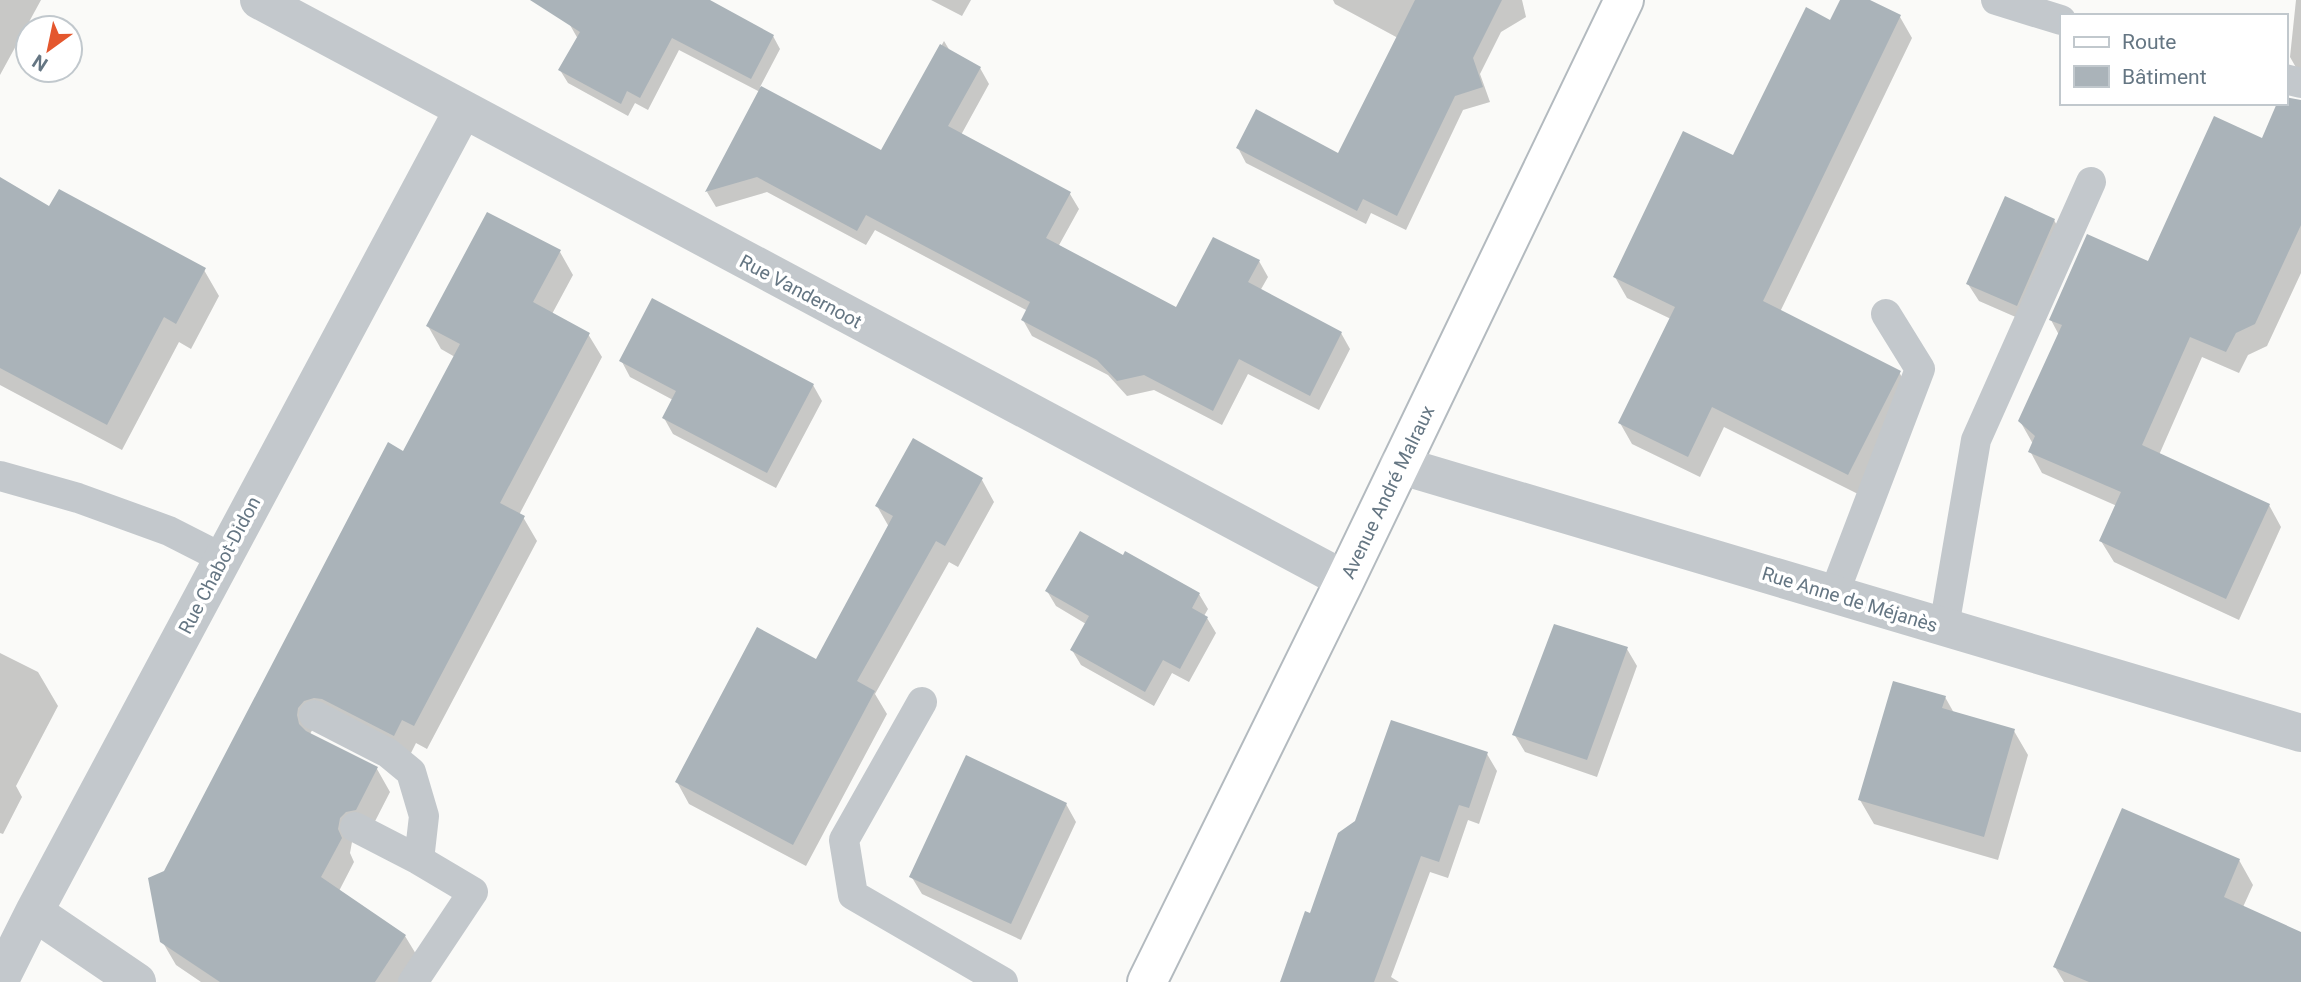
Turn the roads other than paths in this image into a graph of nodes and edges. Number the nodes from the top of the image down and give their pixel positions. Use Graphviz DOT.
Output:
graph roads {
  1 [pos="259,0"];
  2 [pos="1624,0"];
  3 [pos="1996,0"];
  4 [pos="2060,20"];
  5 [pos="463,110"];
  6 [pos="2091,182"];
  7 [pos="1886,314"];
  8 [pos="1399,465"];
  9 [pos="0,476"];
  10 [pos="222,558"];
  11 [pos="1345,580"];
  12 [pos="1834,594"];
  13 [pos="1944,628"];
  14 [pos="922,702"];
  15 [pos="314,715"];
  16 [pos="2301,733"];
  17 [pos="355,827"];
  18 [pos="419,860"];
  19 [pos="34,912"];
  20 [pos="0,980"];
  21 [pos="137,982"];
  22 [pos="413,982"];
  23 [pos="1003,982"];
  24 [pos="1147,982"];
  1 -- 5 [label="street, Rue Vandernoot"];
  2 -- 8 [label="main road, Avenue André Malraux"];
  3 -- 4 [label="lane"];
  5 -- 10 [label="street, Rue Chabot-Didon"];
  5 -- 11 [label="street, Rue Vandernoot"];
  6 -- 13 [label="lane"];
  7 -- 12 [label="lane"];
  8 -- 11 [label="main road, Avenue André Malraux"];
  8 -- 12 [label="street, Rue Anne de Méjanès"];
  9 -- 10 [label="lane"];
  10 -- 19 [label="street, Rue Chabot-Didon"];
  11 -- 24 [label="main road, Avenue André Malraux"];
  12 -- 13 [label="street, Rue Anne de Méjanès"];
  13 -- 16 [label="street, Rue Anne de Méjanès"];
  14 -- 23 [label="lane"];
  15 -- 18 [label="lane"];
  17 -- 18 [label="lane"];
  18 -- 22 [label="lane"];
  19 -- 20 [label="street, Rue Chabot-Didon"];
  19 -- 21 [label="street"];
}
